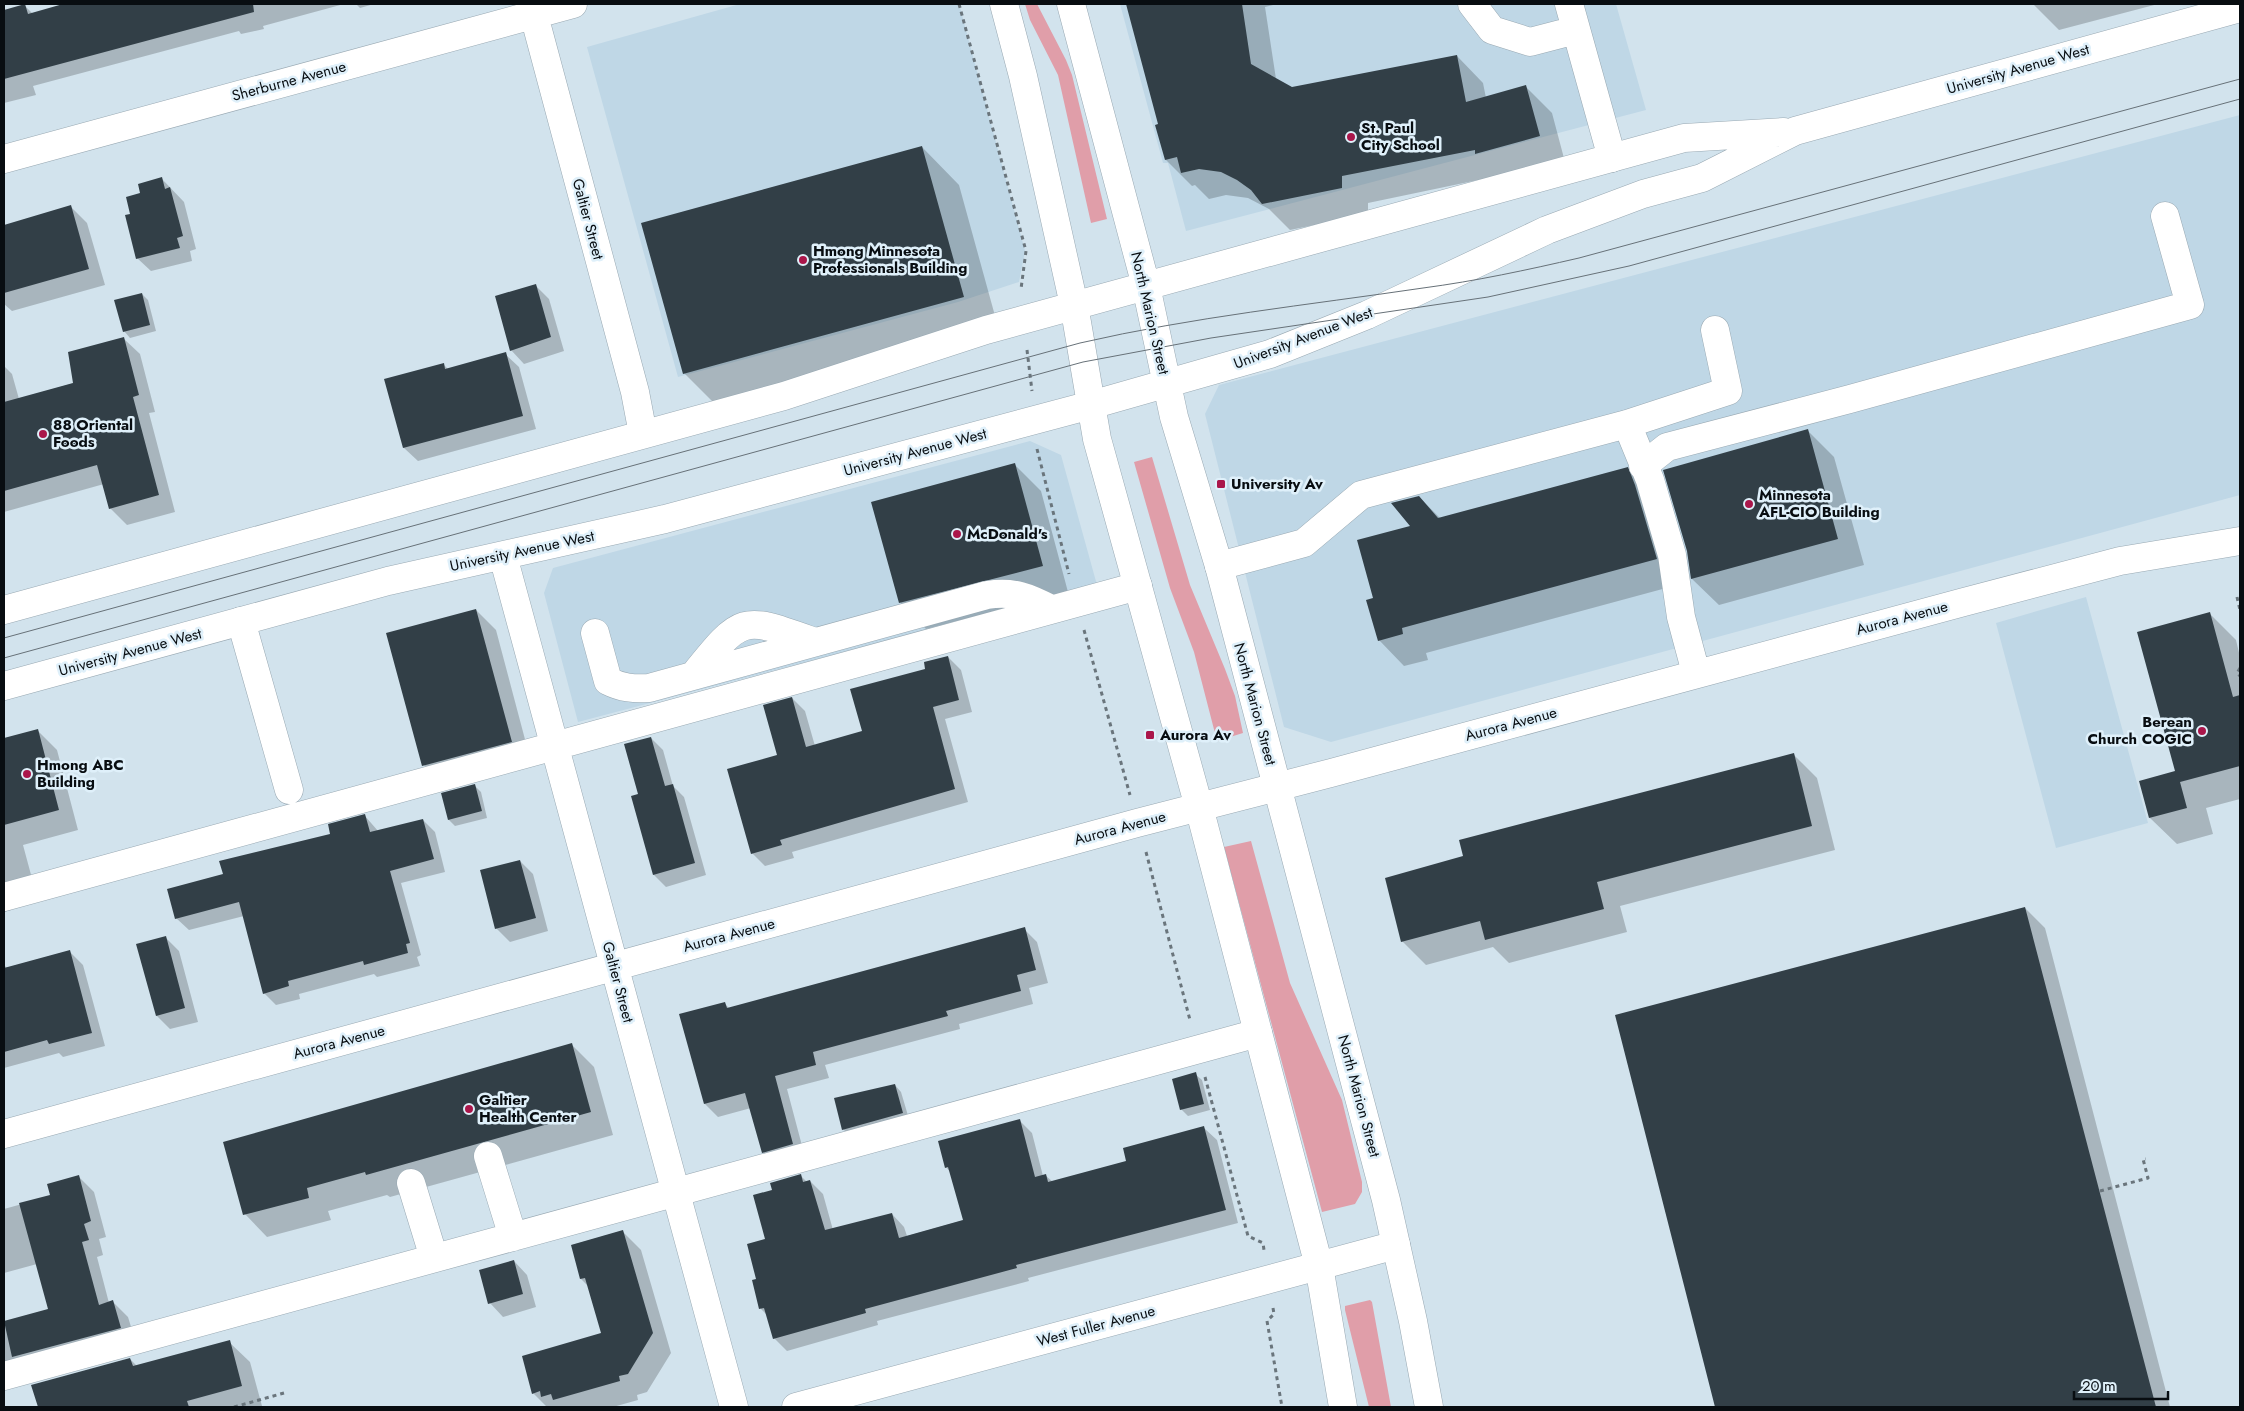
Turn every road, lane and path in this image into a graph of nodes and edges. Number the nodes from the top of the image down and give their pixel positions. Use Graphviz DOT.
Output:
graph roads {
  1 [pos="573,4"];
  2 [pos="960,4"];
  3 [pos="1004,4"];
  4 [pos="1070,4"];
  5 [pos="1472,4"];
  6 [pos="1569,4"];
  7 [pos="2240,8"];
  8 [pos="533,9"];
  9 [pos="1576,30"];
  10 [pos="1795,131"];
  11 [pos="1612,158"];
  12 [pos="4,159"];
  13 [pos="2165,216"];
  14 [pos="1146,286"];
  15 [pos="1074,306"];
  16 [pos="1022,320"];
  17 [pos="1715,330"];
  18 [pos="1166,385"];
  19 [pos="1091,406"];
  20 [pos="1036,420"];
  21 [pos="1627,424"];
  22 [pos="643,434"];
  23 [pos="1643,466"];
  24 [pos="2239,545"];
  25 [pos="503,556"];
  26 [pos="1218,566"];
  27 [pos="1138,586"];
  28 [pos="2237,597"];
  29 [pos="1064,606"];
  30 [pos="4,610"];
  31 [pos="2240,610"];
  32 [pos="241,621"];
  33 [pos="595,633"];
  34 [pos="2240,668"];
  35 [pos="1696,673"];
  36 [pos="2240,676"];
  37 [pos="4,686"];
  38 [pos="555,746"];
  39 [pos="1278,786"];
  40 [pos="289,790"];
  41 [pos="1199,807"];
  42 [pos="1137,823"];
  43 [pos="4,897"];
  44 [pos="614,966"];
  45 [pos="1258,1033"];
  46 [pos="1198,1050"];
  47 [pos="4,1134"];
  48 [pos="488,1156"];
  49 [pos="2146,1159"];
  50 [pos="411,1183"];
  51 [pos="2100,1191"];
  52 [pos="676,1192"];
  53 [pos="513,1237"];
  54 [pos="1396,1245"];
  55 [pos="434,1258"];
  56 [pos="1319,1266"];
  57 [pos="1269,1279"];
  58 [pos="4,1376"];
  59 [pos="284,1393"];
  60 [pos="234,1407"];
  61 [pos="734,1407"];
  62 [pos="796,1407"];
  63 [pos="1282,1407"];
  64 [pos="1343,1407"];
  65 [pos="1429,1407"];
  1 -- 8 [label="main road, Sherburne Avenue"];
  2 -- 16 [label="path"];
  3 -- 15 [label="main road"];
  4 -- 14 [label="main road, North Marion Street"];
  5 -- 9 [label="main road"];
  6 -- 9 [label="main road"];
  7 -- 10 [label="main road, University Avenue West"];
  8 -- 12 [label="main road, Sherburne Avenue"];
  8 -- 22 [label="main road, Galtier Street"];
  9 -- 11 [label="main road"];
  10 -- 11 [label="main road, University Avenue West"];
  10 -- 18 [label="main road, University Avenue West"];
  11 -- 14 [label="main road, University Avenue West"];
  13 -- 23 [label="main road"];
  14 -- 15 [label="main road, University Avenue West"];
  14 -- 18 [label="main road, North Marion Street"];
  15 -- 16 [label="main road, University Avenue West"];
  15 -- 19 [label="main road"];
  16 -- 20 [label="path"];
  16 -- 22 [label="main road, University Avenue West"];
  17 -- 21 [label="main road"];
  18 -- 19 [label="main road, University Avenue West"];
  18 -- 26 [label="main road, North Marion Street"];
  19 -- 20 [label="main road, University Avenue West"];
  19 -- 27 [label="main road"];
  20 -- 25 [label="main road, University Avenue West"];
  20 -- 29 [label="path"];
  21 -- 23 [label="main road"];
  21 -- 26 [label="main road"];
  22 -- 30 [label="main road, University Avenue West"];
  23 -- 35 [label="main road"];
  24 -- 35 [label="main road, Aurora Avenue"];
  25 -- 32 [label="main road, University Avenue West"];
  25 -- 38 [label="main road, Galtier Street"];
  26 -- 39 [label="main road, North Marion Street"];
  27 -- 29 [label="main road"];
  27 -- 41 [label="main road"];
  28 -- 31 [label="path"];
  29 -- 33 [label="main road"];
  29 -- 38 [label="main road"];
  29 -- 42 [label="path"];
  32 -- 37 [label="main road, University Avenue West"];
  32 -- 40 [label="main road"];
  34 -- 36 [label="path"];
  35 -- 39 [label="main road, Aurora Avenue"];
  38 -- 43 [label="main road"];
  38 -- 44 [label="main road, Galtier Street"];
  39 -- 41 [label="main road, Aurora Avenue"];
  39 -- 54 [label="main road, North Marion Street"];
  41 -- 42 [label="main road, Aurora Avenue"];
  41 -- 45 [label="main road"];
  42 -- 44 [label="main road, Aurora Avenue"];
  42 -- 46 [label="path"];
  44 -- 47 [label="main road, Aurora Avenue"];
  44 -- 52 [label="main road, Galtier Street"];
  45 -- 46 [label="main road"];
  45 -- 56 [label="main road"];
  46 -- 52 [label="main road"];
  46 -- 57 [label="path"];
  48 -- 53 [label="main road"];
  49 -- 51 [label="path"];
  50 -- 55 [label="main road"];
  52 -- 53 [label="main road"];
  52 -- 61 [label="main road, Galtier Street"];
  53 -- 55 [label="main road"];
  54 -- 56 [label="main road, West Fuller Avenue"];
  54 -- 65 [label="main road, North Marion Street"];
  55 -- 58 [label="main road"];
  56 -- 57 [label="main road, West Fuller Avenue"];
  56 -- 64 [label="main road"];
  57 -- 62 [label="main road, West Fuller Avenue"];
  57 -- 63 [label="path"];
  59 -- 60 [label="path"];
}
